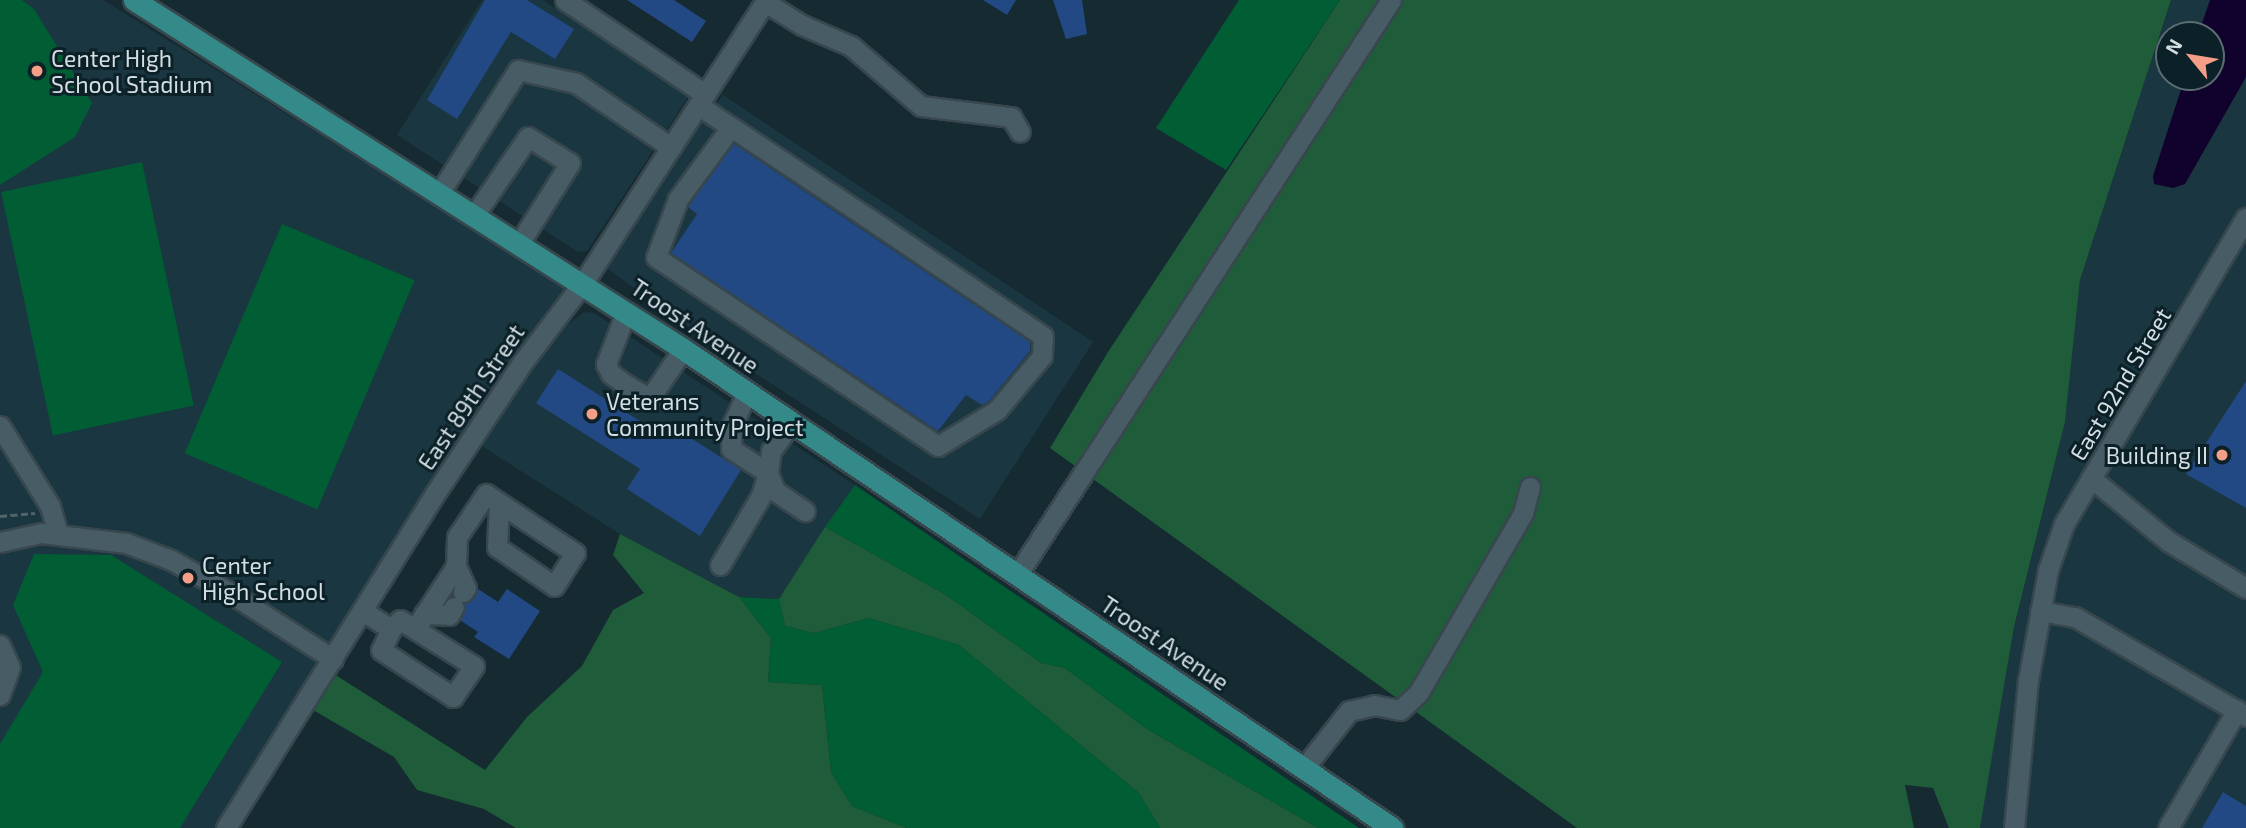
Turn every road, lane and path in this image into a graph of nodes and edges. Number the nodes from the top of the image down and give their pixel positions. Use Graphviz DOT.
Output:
graph roads {
  1 [pos="134,0"];
  2 [pos="565,0"];
  3 [pos="1391,0"];
  4 [pos="765,1"];
  5 [pos="701,99"];
  6 [pos="731,127"];
  7 [pos="1020,132"];
  8 [pos="671,147"];
  9 [pos="440,192"];
  10 [pos="475,214"];
  11 [pos="2246,218"];
  12 [pos="520,242"];
  13 [pos="583,283"];
  14 [pos="626,312"];
  15 [pos="683,349"];
  16 [pos="747,393"];
  17 [pos="792,422"];
  18 [pos="0,426"];
  19 [pos="768,473"];
  20 [pos="2091,478"];
  21 [pos="1530,487"];
  22 [pos="499,503"];
  23 [pos="805,511"];
  24 [pos="36,513"];
  25 [pos="0,516"];
  26 [pos="58,534"];
  27 [pos="0,542"];
  28 [pos="456,565"];
  29 [pos="720,565"];
  30 [pos="1017,575"];
  31 [pos="2246,588"];
  32 [pos="363,611"];
  33 [pos="2040,611"];
  34 [pos="420,622"];
  35 [pos="391,629"];
  36 [pos="0,645"];
  37 [pos="333,659"];
  38 [pos="0,695"];
  39 [pos="2241,713"];
  40 [pos="1304,768"];
  41 [pos="226,828"];
  42 [pos="1392,828"];
  43 [pos="2014,828"];
  44 [pos="2168,828"];
  1 -- 9 [label="main road, Troost Avenue"];
  2 -- 5 [label="street"];
  3 -- 30 [label="street"];
  4 -- 5 [label="street, East 89th Street"];
  4 -- 7 [label="street"];
  5 -- 6 [label="street"];
  5 -- 8 [label="street, East 89th Street"];
  6 -- 6 [label="street"];
  8 -- 9 [label="street"];
  8 -- 13 [label="street, East 89th Street"];
  9 -- 10 [label="main road, Troost Avenue"];
  10 -- 12 [label="main road, Troost Avenue"];
  10 -- 12 [label="street"];
  11 -- 20 [label="street, East 92nd Street"];
  12 -- 13 [label="main road, Troost Avenue"];
  13 -- 14 [label="main road, Troost Avenue"];
  13 -- 32 [label="street, East 89th Street"];
  14 -- 15 [label="main road, Troost Avenue"];
  14 -- 15 [label="street"];
  15 -- 16 [label="main road, Troost Avenue"];
  16 -- 17 [label="main road, Troost Avenue"];
  16 -- 19 [label="street"];
  17 -- 19 [label="street"];
  17 -- 30 [label="main road, Troost Avenue"];
  18 -- 26 [label="street"];
  19 -- 23 [label="street"];
  19 -- 29 [label="street"];
  20 -- 31 [label="street"];
  20 -- 33 [label="street, East 92nd Street"];
  21 -- 40 [label="street"];
  22 -- 22 [label="street"];
  22 -- 28 [label="street"];
  24 -- 25 [label="path"];
  26 -- 27 [label="street"];
  26 -- 37 [label="street"];
  28 -- 34 [label="street"];
  28 -- 34 [label="street"];
  30 -- 40 [label="main road, Troost Avenue"];
  32 -- 35 [label="street"];
  32 -- 37 [label="street, East 89th Street"];
  33 -- 39 [label="street"];
  33 -- 43 [label="street, East 92nd Street"];
  34 -- 35 [label="street"];
  34 -- 35 [label="street"];
  36 -- 38 [label="street"];
  37 -- 41 [label="street, East 89th Street"];
  39 -- 44 [label="street"];
  40 -- 42 [label="main road, Troost Avenue"];
}
